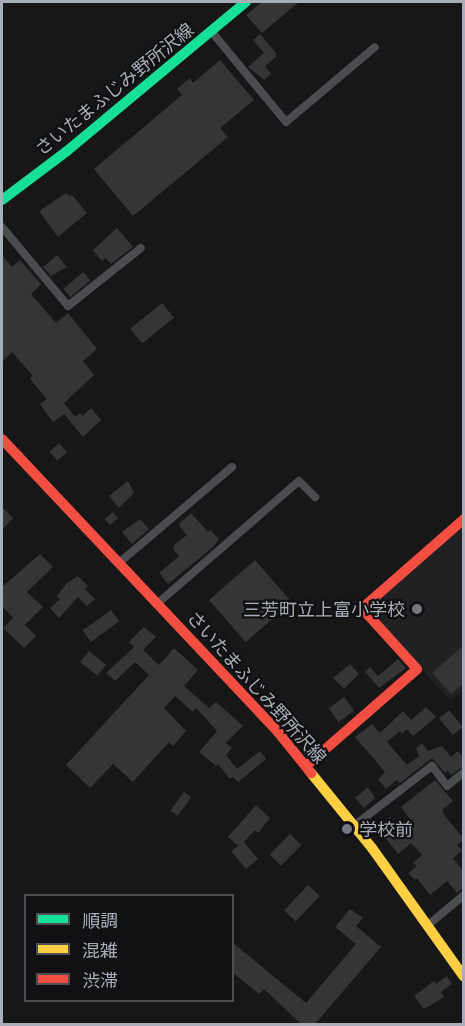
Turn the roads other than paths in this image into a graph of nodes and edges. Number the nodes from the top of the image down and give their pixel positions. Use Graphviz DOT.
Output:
graph roads {
  1 [pos="246,2"];
  2 [pos="211,31"];
  3 [pos="375,47"];
  4 [pos="2,200"];
  5 [pos="2,227"];
  6 [pos="141,248"];
  7 [pos="2,439"];
  8 [pos="232,467"];
  9 [pos="315,497"];
  10 [pos="464,519"];
  11 [pos="120,562"];
  12 [pos="158,603"];
  13 [pos="306,766"];
  14 [pos="464,772"];
  15 [pos="355,825"];
  16 [pos="464,895"];
  17 [pos="428,925"];
  18 [pos="464,977"];
  1 -- 2 [label="main road, さいたまふじみ野所沢線"];
  2 -- 3 [label="street"];
  2 -- 4 [label="main road, さいたまふじみ野所沢線"];
  5 -- 6 [label="street"];
  7 -- 11 [label="main road, さいたまふじみ野所沢線"];
  8 -- 11 [label="street"];
  9 -- 12 [label="street"];
  10 -- 13 [label="main road"];
  11 -- 12 [label="main road, さいたまふじみ野所沢線"];
  12 -- 13 [label="main road, さいたまふじみ野所沢線"];
  13 -- 15 [label="main road, さいたまふじみ野所沢線"];
  14 -- 15 [label="street"];
  15 -- 17 [label="main road, さいたまふじみ野所沢線"];
  16 -- 17 [label="street"];
  17 -- 18 [label="main road, さいたまふじみ野所沢線"];
}
